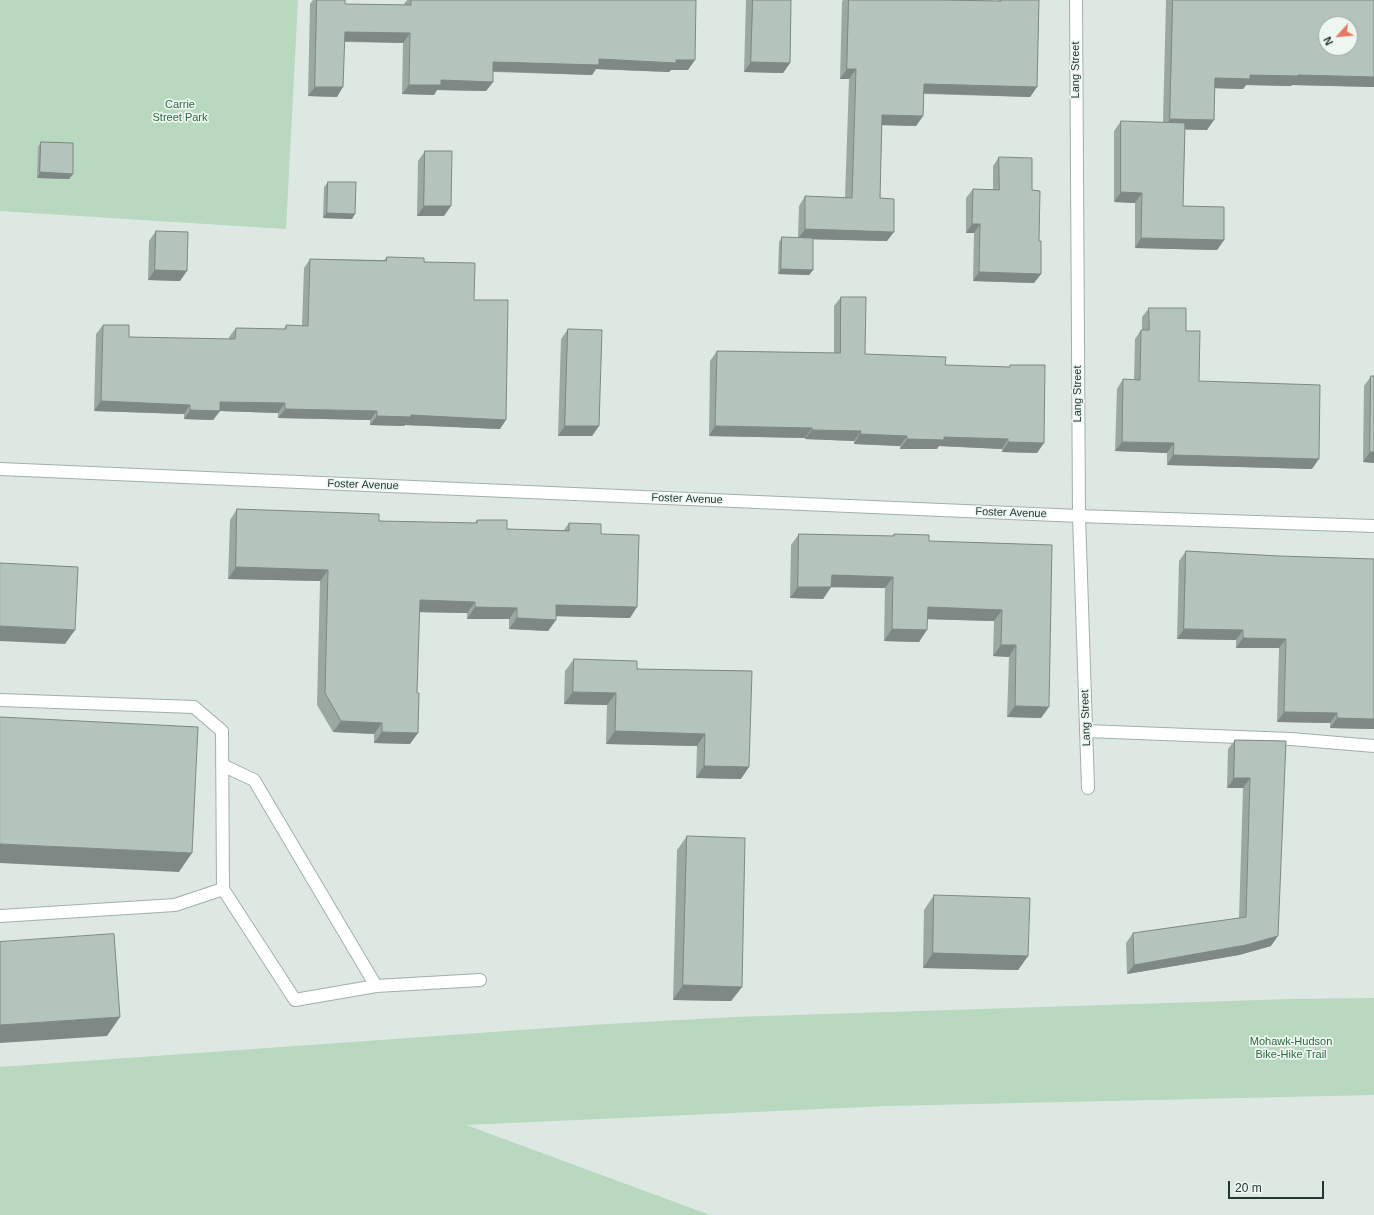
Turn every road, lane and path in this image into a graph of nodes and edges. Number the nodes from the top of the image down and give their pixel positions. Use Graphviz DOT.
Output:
graph roads {
  1 [pos="1076,0"];
  2 [pos="0,469"];
  3 [pos="1079,516"];
  4 [pos="1374,526"];
  5 [pos="0,700"];
  6 [pos="1086,731"];
  7 [pos="1374,746"];
  8 [pos="222,765"];
  9 [pos="1088,788"];
  10 [pos="223,889"];
  11 [pos="0,916"];
  12 [pos="480,980"];
  13 [pos="376,986"];
  1 -- 3 [label="street, Lang Street"];
  2 -- 3 [label="street, Foster Avenue"];
  3 -- 4 [label="street, Foster Avenue"];
  3 -- 6 [label="street, Lang Street"];
  5 -- 8 [label="street"];
  6 -- 7 [label="street"];
  6 -- 9 [label="street, Lang Street"];
  8 -- 10 [label="street"];
  8 -- 13 [label="street"];
  10 -- 11 [label="street"];
  10 -- 13 [label="street"];
  12 -- 13 [label="street"];
}
